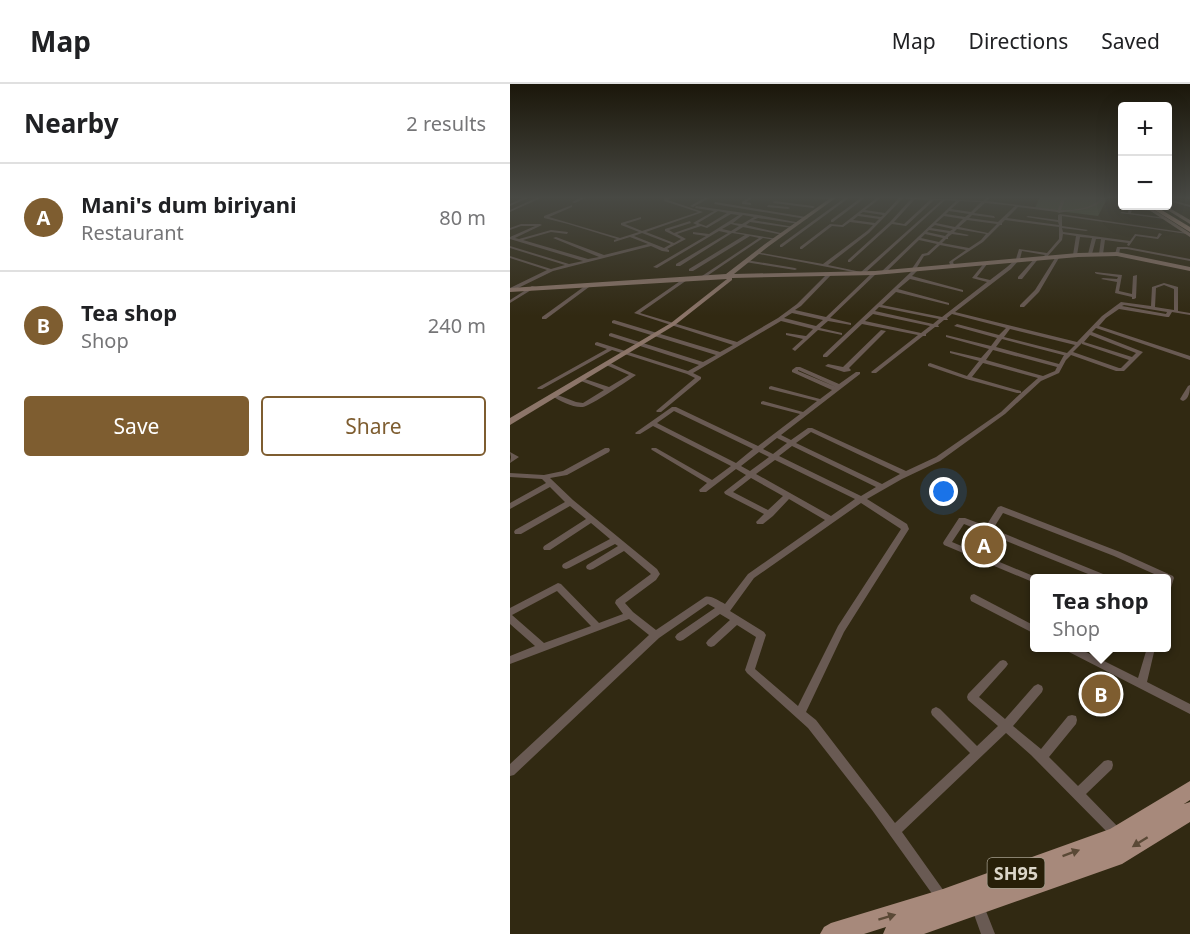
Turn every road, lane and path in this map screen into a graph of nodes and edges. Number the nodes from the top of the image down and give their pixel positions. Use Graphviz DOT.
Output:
graph roads {
  1 [pos="533,237"];
  2 [pos="558,237"];
  3 [pos="613,237"];
  4 [pos="628,237"];
  5 [pos="631,237"];
  6 [pos="655,237"];
  7 [pos="679,237"];
  8 [pos="706,237"];
  9 [pos="725,237"];
  10 [pos="746,237"];
  11 [pos="762,237"];
  12 [pos="779,237"];
  13 [pos="794,237"];
  14 [pos="816,237"];
  15 [pos="859,237"];
  16 [pos="876,237"];
  17 [pos="903,237"];
  18 [pos="920,237"];
  19 [pos="941,237"];
  20 [pos="986,237"];
  21 [pos="1061,237"];
  22 [pos="1078,237"];
  23 [pos="1094,237"];
  24 [pos="1134,237"];
  25 [pos="511,238"];
  26 [pos="947,238"];
  27 [pos="1103,238"];
  28 [pos="621,239"];
  29 [pos="775,239"];
  30 [pos="918,239"];
  31 [pos="520,240"];
  32 [pos="615,241"];
  33 [pos="1131,242"];
  34 [pos="942,243"];
  35 [pos="673,244"];
  36 [pos="650,245"];
  37 [pos="781,246"];
  38 [pos="510,247"];
  39 [pos="801,248"];
  40 [pos="1127,248"];
  41 [pos="519,249"];
  42 [pos="969,249"];
  43 [pos="663,250"];
  44 [pos="758,251"];
  45 [pos="677,254"];
  46 [pos="1090,254"];
  47 [pos="1101,254"];
  48 [pos="1117,254"];
  49 [pos="510,255"];
  50 [pos="1075,255"];
  51 [pos="542,256"];
  52 [pos="1043,256"];
  53 [pos="1058,256"];
  54 [pos="604,257"];
  55 [pos="588,260"];
  56 [pos="1018,260"];
  57 [pos="1190,260"];
  58 [pos="746,261"];
  59 [pos="849,261"];
  60 [pos="528,262"];
  61 [pos="828,262"];
  62 [pos="986,263"];
  63 [pos="568,265"];
  64 [pos="678,265"];
  65 [pos="824,266"];
  66 [pos="953,266"];
  67 [pos="655,267"];
  68 [pos="795,269"];
  69 [pos="1190,269"];
  70 [pos="691,270"];
  71 [pos="915,270"];
  72 [pos="548,272"];
  73 [pos="882,272"];
  74 [pos="862,273"];
  75 [pos="875,273"];
  76 [pos="1097,273"];
  77 [pos="830,274"];
  78 [pos="555,276"];
  79 [pos="728,276"];
  80 [pos="1135,276"];
  81 [pos="704,277"];
  82 [pos="909,277"];
  83 [pos="688,278"];
  84 [pos="1020,278"];
  85 [pos="1103,279"];
  86 [pos="1119,281"];
  87 [pos="991,282"];
  88 [pos="591,284"];
  89 [pos="534,287"];
  90 [pos="947,287"];
  91 [pos="511,289"];
  92 [pos="895,290"];
  93 [pos="961,291"];
  94 [pos="931,300"];
  95 [pos="1134,300"];
  96 [pos="510,302"];
  97 [pos="948,304"];
  98 [pos="879,306"];
  99 [pos="1022,306"];
  100 [pos="1118,307"];
  101 [pos="1153,307"];
  102 [pos="791,311"];
  103 [pos="1173,311"];
  104 [pos="872,312"];
  105 [pos="954,313"];
  106 [pos="1190,314"];
  107 [pos="544,318"];
  108 [pos="780,319"];
  109 [pos="827,319"];
  110 [pos="946,319"];
  111 [pos="614,322"];
  112 [pos="862,322"];
  113 [pos="673,324"];
  114 [pos="849,324"];
  115 [pos="937,326"];
  116 [pos="957,326"];
  117 [pos="1009,327"];
  118 [pos="817,328"];
  119 [pos="1094,330"];
  120 [pos="883,331"];
  121 [pos="840,333"];
  122 [pos="788,334"];
  123 [pos="610,335"];
  124 [pos="656,335"];
  125 [pos="924,335"];
  126 [pos="948,336"];
  127 [pos="807,338"];
  128 [pos="1000,338"];
  129 [pos="1081,343"];
  130 [pos="597,344"];
  131 [pos="640,344"];
  132 [pos="737,344"];
  133 [pos="993,348"];
  134 [pos="610,349"];
  135 [pos="795,349"];
  136 [pos="952,352"];
  137 [pos="626,353"];
  138 [pos="719,354"];
  139 [pos="1068,354"];
  140 [pos="825,356"];
  141 [pos="1190,358"];
  142 [pos="1133,359"];
  143 [pos="983,360"];
  144 [pos="608,364"];
  145 [pos="703,364"];
  146 [pos="930,365"];
  147 [pos="828,366"];
  148 [pos="1060,366"];
  149 [pos="844,369"];
  150 [pos="874,372"];
  151 [pos="689,373"];
  152 [pos="968,378"];
  153 [pos="1044,378"];
  154 [pos="582,380"];
  155 [pos="1190,387"];
  156 [pos="540,388"];
  157 [pos="771,388"];
  158 [pos="838,388"];
  159 [pos="610,390"];
  160 [pos="1019,392"];
  161 [pos="555,396"];
  162 [pos="1183,399"];
  163 [pos="822,401"];
  164 [pos="763,403"];
  165 [pos="659,411"];
  166 [pos="805,414"];
  167 [pos="510,422"];
  168 [pos="653,423"];
  169 [pos="638,433"];
  170 [pos="777,436"];
  171 [pos="791,443"];
  172 [pos="654,449"];
  173 [pos="759,449"];
  174 [pos="607,450"];
  175 [pos="510,454"];
  176 [pos="772,456"];
  177 [pos="510,461"];
  178 [pos="736,466"];
  179 [pos="906,474"];
  180 [pos="510,475"];
  181 [pos="750,475"];
  182 [pos="544,477"];
  183 [pos="551,483"];
  184 [pos="712,483"];
  185 [pos="882,486"];
  186 [pos="703,490"];
  187 [pos="788,496"];
  188 [pos="861,499"];
  189 [pos="570,502"];
  190 [pos="510,506"];
  191 [pos="770,514"];
  192 [pos="592,519"];
  193 [pos="831,520"];
  194 [pos="760,522"];
  195 [pos="988,530"];
  196 [pos="518,532"];
  197 [pos="615,540"];
  198 [pos="623,547"];
  199 [pos="547,548"];
  200 [pos="566,567"];
  201 [pos="590,567"];
  202 [pos="1093,574"];
  203 [pos="1161,574"];
  204 [pos="1030,578"];
  205 [pos="974,598"];
  206 [pos="724,609"];
  207 [pos="510,612"];
  208 [pos="630,615"];
  209 [pos="510,618"];
  210 [pos="736,620"];
  211 [pos="598,627"];
  212 [pos="1030,627"];
  213 [pos="656,635"];
  214 [pos="680,637"];
  215 [pos="711,644"];
  216 [pos="543,648"];
  217 [pos="1078,652"];
  218 [pos="1150,652"];
  219 [pos="510,660"];
  220 [pos="1003,664"];
  221 [pos="1142,683"];
  222 [pos="1038,689"];
  223 [pos="1190,709"];
  224 [pos="936,712"];
  225 [pos="800,713"];
  226 [pos="1072,720"];
  227 [pos="1006,726"];
  228 [pos="977,753"];
  229 [pos="1041,758"];
  230 [pos="1108,765"];
  231 [pos="510,771"];
  232 [pos="1190,790"];
  233 [pos="1078,794"];
  234 [pos="1175,814"];
  235 [pos="894,831"];
  236 [pos="1118,836"];
  237 [pos="977,906"];
  238 [pos="948,907"];
  239 [pos="831,934"];
  240 [pos="894,934"];
  241 [pos="988,934"];
  1 -- 31 [label="street"];
  2 -- 54 [label="street"];
  3 -- 28 [label="street"];
  4 -- 28 [label="street"];
  5 -- 36 [label="street"];
  6 -- 35 [label="street"];
  7 -- 35 [label="street"];
  8 -- 45 [label="street"];
  9 -- 64 [label="street"];
  10 -- 70 [label="street"];
  11 -- 29 [label="street"];
  11 -- 81 [label="street"];
  12 -- 29 [label="street"];
  13 -- 37 [label="street"];
  14 -- 39 [label="street"];
  15 -- 61 [label="street"];
  16 -- 59 [label="street"];
  17 -- 74 [label="street"];
  18 -- 30 [label="street"];
  19 -- 26 [label="street"];
  20 -- 42 [label="street"];
  21 -- 52 [label="street"];
  22 -- 50 [label="street"];
  23 -- 27 [label="street"];
  23 -- 46 [label="street"];
  24 -- 33 [label="street"];
  25 -- 31 [label="street"];
  26 -- 34 [label="street"];
  27 -- 33 [label="street"];
  27 -- 47 [label="street"];
  28 -- 32 [label="street"];
  29 -- 44 [label="street"];
  30 -- 34 [label="street"];
  30 -- 73 [label="street"];
  31 -- 55 [label="street"];
  33 -- 40 [label="street"];
  34 -- 42 [label="street"];
  34 -- 71 [label="street"];
  35 -- 43 [label="street"];
  36 -- 43 [label="street"];
  36 -- 54 [label="street"];
  38 -- 41 [label="street"];
  40 -- 48 [label="street"];
  40 -- 57 [label="street"];
  41 -- 49 [label="street"];
  41 -- 51 [label="street"];
  42 -- 66 [label="street"];
  43 -- 45 [label="street"];
  44 -- 58 [label="street"];
  44 -- 61 [label="street"];
  44 -- 65 [label="street"];
  45 -- 67 [label="street"];
  46 -- 47 [label="street"];
  46 -- 50 [label="street"];
  47 -- 48 [label="street"];
  48 -- 69 [label="street"];
  49 -- 60 [label="street"];
  50 -- 53 [label="street"];
  51 -- 60 [label="street"];
  51 -- 63 [label="street"];
  52 -- 53 [label="street"];
  52 -- 56 [label="street"];
  52 -- 84 [label="street"];
  53 -- 99 [label="street"];
  54 -- 55 [label="street"];
  55 -- 63 [label="street"];
  56 -- 62 [label="street"];
  56 -- 87 [label="street"];
  58 -- 68 [label="street"];
  58 -- 79 [label="street"];
  60 -- 72 [label="street"];
  61 -- 65 [label="street"];
  62 -- 66 [label="street"];
  62 -- 87 [label="street"];
  63 -- 72 [label="street"];
  65 -- 74 [label="street"];
  66 -- 71 [label="street"];
  71 -- 73 [label="street"];
  71 -- 82 [label="street"];
  72 -- 78 [label="street"];
  72 -- 91 [label="street"];
  73 -- 75 [label="street"];
  74 -- 75 [label="street"];
  74 -- 77 [label="street"];
  75 -- 109 [label="street"];
  76 -- 86 [label="street"];
  77 -- 79 [label="street"];
  77 -- 102 [label="street"];
  79 -- 81 [label="street"];
  79 -- 113 [label="street"];
  80 -- 95 [label="street"];
  81 -- 83 [label="street"];
  82 -- 90 [label="street"];
  82 -- 92 [label="street"];
  83 -- 88 [label="street"];
  83 -- 113 [label="street"];
  85 -- 86 [label="street"];
  86 -- 95 [label="street"];
  87 -- 105 [label="street"];
  88 -- 89 [label="street"];
  88 -- 107 [label="street"];
  89 -- 91 [label="street"];
  89 -- 96 [label="street"];
  90 -- 93 [label="street"];
  90 -- 94 [label="street"];
  92 -- 94 [label="street"];
  92 -- 98 [label="street"];
  94 -- 97 [label="street"];
  95 -- 100 [label="street"];
  95 -- 101 [label="street"];
  98 -- 104 [label="street"];
  98 -- 110 [label="street"];
  100 -- 103 [label="street"];
  100 -- 119 [label="street"];
  101 -- 103 [label="street"];
  101 -- 103 [label="street"];
  102 -- 108 [label="street"];
  102 -- 109 [label="street"];
  103 -- 106 [label="street"];
  104 -- 112 [label="street"];
  104 -- 115 [label="street"];
  105 -- 110 [label="street"];
  105 -- 117 [label="street"];
  108 -- 118 [label="street"];
  108 -- 132 [label="street"];
  109 -- 114 [label="street"];
  109 -- 118 [label="street"];
  110 -- 115 [label="street"];
  111 -- 124 [label="street"];
  112 -- 125 [label="street"];
  112 -- 140 [label="street"];
  113 -- 124 [label="street"];
  113 -- 132 [label="street"];
  115 -- 125 [label="street"];
  116 -- 128 [label="street"];
  117 -- 128 [label="street"];
  117 -- 129 [label="street"];
  118 -- 121 [label="street"];
  118 -- 127 [label="street"];
  119 -- 129 [label="street"];
  119 -- 141 [label="street"];
  119 -- 142 [label="street"];
  120 -- 149 [label="street"];
  122 -- 127 [label="street"];
  123 -- 131 [label="street"];
  124 -- 131 [label="street"];
  124 -- 138 [label="street"];
  125 -- 150 [label="street"];
  126 -- 133 [label="street"];
  127 -- 135 [label="street"];
  128 -- 133 [label="street"];
  128 -- 139 [label="street"];
  129 -- 139 [label="street"];
  129 -- 142 [label="street"];
  130 -- 134 [label="street"];
  131 -- 137 [label="street"];
  131 -- 145 [label="street"];
  132 -- 138 [label="street"];
  133 -- 143 [label="street"];
  133 -- 148 [label="street"];
  134 -- 137 [label="street"];
  134 -- 156 [label="street"];
  136 -- 143 [label="street"];
  137 -- 144 [label="street"];
  137 -- 151 [label="street"];
  138 -- 145 [label="street"];
  139 -- 142 [label="street"];
  139 -- 148 [label="street"];
  143 -- 152 [label="street"];
  143 -- 153 [label="street"];
  144 -- 154 [label="street"];
  144 -- 159 [label="street"];
  145 -- 151 [label="street"];
  146 -- 152 [label="street"];
  147 -- 149 [label="street"];
  148 -- 153 [label="street"];
  149 -- 158 [label="street"];
  151 -- 165 [label="street"];
  152 -- 160 [label="street"];
  153 -- 179 [label="street"];
  154 -- 159 [label="street"];
  154 -- 161 [label="street"];
  155 -- 162 [label="street"];
  157 -- 163 [label="street"];
  158 -- 158 [label="street"];
  158 -- 163 [label="street"];
  159 -- 161 [label="street"];
  161 -- 167 [label="street"];
  163 -- 166 [label="street"];
  164 -- 166 [label="street"];
  166 -- 170 [label="street"];
  168 -- 169 [label="street"];
  168 -- 173 [label="street"];
  168 -- 178 [label="street"];
  170 -- 171 [label="street"];
  170 -- 173 [label="street"];
  171 -- 176 [label="street"];
  171 -- 179 [label="street"];
  171 -- 185 [label="street"];
  172 -- 184 [label="street"];
  173 -- 176 [label="street"];
  173 -- 178 [label="street"];
  174 -- 182 [label="street"];
  175 -- 177 [label="street"];
  176 -- 181 [label="street"];
  176 -- 188 [label="street"];
  178 -- 181 [label="street"];
  178 -- 184 [label="street"];
  179 -- 185 [label="street"];
  180 -- 182 [label="street"];
  181 -- 187 [label="street"];
  181 -- 191 [label="street"];
  182 -- 183 [label="street"];
  183 -- 189 [label="street"];
  183 -- 190 [label="street"];
  184 -- 186 [label="street"];
  185 -- 188 [label="street"];
  187 -- 191 [label="street"];
  187 -- 193 [label="street"];
  188 -- 193 [label="street"];
  188 -- 225 [label="street"];
  189 -- 192 [label="street"];
  189 -- 196 [label="street"];
  191 -- 194 [label="street"];
  192 -- 197 [label="street"];
  192 -- 199 [label="street"];
  193 -- 206 [label="street"];
  195 -- 202 [label="street"];
  195 -- 203 [label="street"];
  195 -- 204 [label="street"];
  197 -- 198 [label="street"];
  197 -- 200 [label="street"];
  198 -- 201 [label="street"];
  198 -- 208 [label="street"];
  205 -- 212 [label="street"];
  206 -- 210 [label="street"];
  206 -- 213 [label="street"];
  206 -- 214 [label="street"];
  207 -- 211 [label="street"];
  208 -- 211 [label="street"];
  208 -- 213 [label="street"];
  209 -- 216 [label="street"];
  210 -- 215 [label="street"];
  210 -- 225 [label="street"];
  211 -- 216 [label="street"];
  213 -- 231 [label="street"];
  216 -- 219 [label="street"];
  217 -- 221 [label="street"];
  218 -- 221 [label="street"];
  220 -- 227 [label="street"];
  221 -- 223 [label="street"];
  222 -- 227 [label="street"];
  224 -- 228 [label="street"];
  225 -- 235 [label="street"];
  226 -- 229 [label="street"];
  227 -- 228 [label="street"];
  227 -- 229 [label="street"];
  228 -- 235 [label="street"];
  229 -- 233 [label="street"];
  230 -- 233 [label="street"];
  232 -- 234 [label="main road, SH95"];
  233 -- 236 [label="street"];
  234 -- 236 [label="main road, SH95"];
  234 -- 237 [label="main road, SH95, one-way"];
  235 -- 238 [label="street"];
  238 -- 236 [label="main road, SH95, one-way"];
  237 -- 238 [label="main road, SH95"];
  237 -- 241 [label="street"];
  239 -- 238 [label="main road, SH95, one-way"];
  238 -- 240 [label="main road, SH95"];
}
